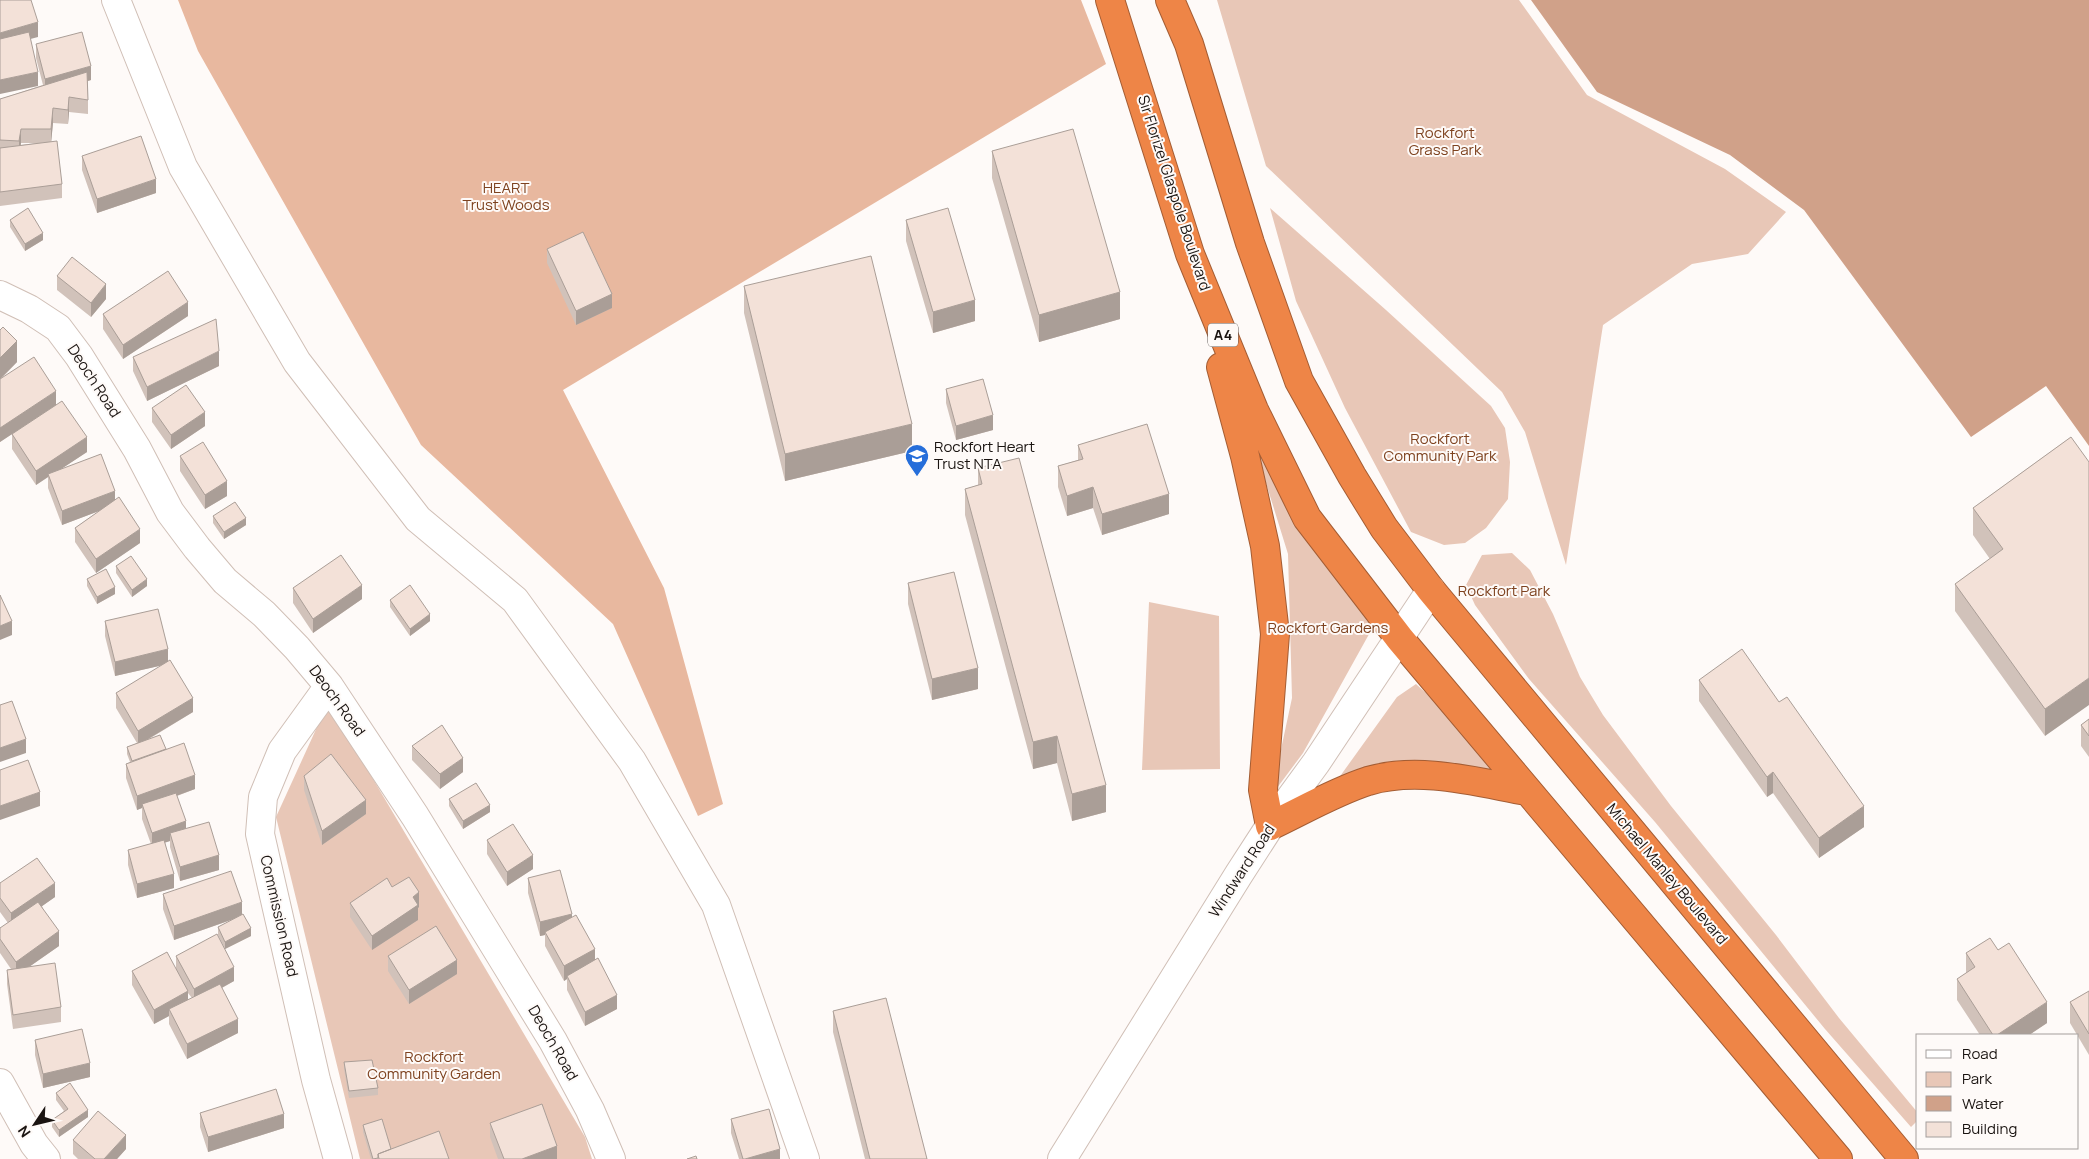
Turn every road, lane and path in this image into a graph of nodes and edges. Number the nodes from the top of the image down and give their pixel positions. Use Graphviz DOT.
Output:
graph roads {
  1 [pos="116,0"];
  2 [pos="1110,0"];
  3 [pos="1170,0"];
  4 [pos="1190,254"];
  5 [pos="0,296"];
  6 [pos="1431,590"];
  7 [pos="1400,639"];
  8 [pos="330,686"];
  9 [pos="1527,792"];
  10 [pos="1270,826"];
  11 [pos="0,1082"];
  12 [pos="46,1159"];
  13 [pos="338,1159"];
  14 [pos="611,1159"];
  15 [pos="805,1159"];
  16 [pos="1062,1159"];
  17 [pos="1838,1159"];
  18 [pos="1904,1159"];
  1 -- 15 [label="street"];
  2 -- 4 [label="highway, Sir Florizel Glaspole Boulevard / A4"];
  3 -- 6 [label="highway"];
  4 -- 7 [label="highway, Sir Florizel Glaspole Boulevard / A4"];
  4 -- 10 [label="highway"];
  5 -- 8 [label="street, Deoch Road"];
  6 -- 7 [label="street, Windward Road"];
  6 -- 18 [label="highway, Michael Manley Boulevard"];
  7 -- 9 [label="highway"];
  7 -- 10 [label="street, Windward Road"];
  8 -- 13 [label="street, Commission Road"];
  8 -- 14 [label="street, Deoch Road"];
  9 -- 10 [label="highway"];
  9 -- 17 [label="highway"];
  10 -- 16 [label="street, Windward Road"];
  11 -- 12 [label="street"];
}
